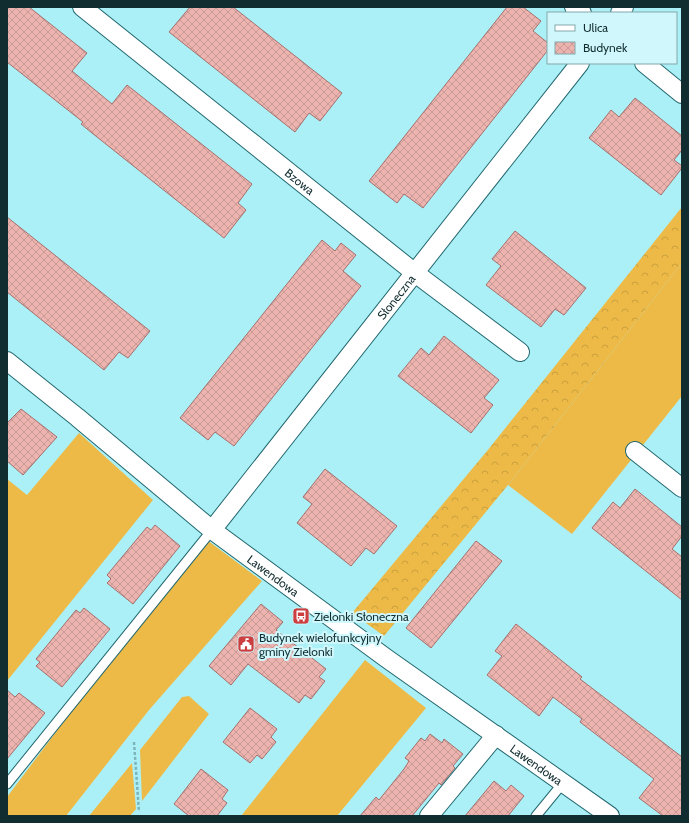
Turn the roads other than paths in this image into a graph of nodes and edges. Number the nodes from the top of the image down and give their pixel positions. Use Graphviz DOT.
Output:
graph roads {
  1 [pos="82,7"];
  2 [pos="579,64"];
  3 [pos="645,64"];
  4 [pos="682,94"];
  5 [pos="415,273"];
  6 [pos="520,352"];
  7 [pos="7,362"];
  8 [pos="635,451"];
  9 [pos="682,488"];
  10 [pos="212,530"];
  11 [pos="496,735"];
  12 [pos="563,783"];
  13 [pos="7,784"];
  14 [pos="430,816"];
  15 [pos="536,816"];
  16 [pos="610,816"];
  1 -- 5 [label="street, Bzowa"];
  2 -- 5 [label="street, Słoneczna"];
  3 -- 4 [label="street"];
  5 -- 6 [label="street, Bzowa"];
  5 -- 10 [label="street, Słoneczna"];
  7 -- 10 [label="street, Lawendowa"];
  8 -- 9 [label="street"];
  10 -- 11 [label="street, Lawendowa"];
  10 -- 13 [label="lane"];
  11 -- 12 [label="street, Lawendowa"];
  11 -- 14 [label="street"];
  12 -- 15 [label="lane"];
  12 -- 16 [label="street, Lawendowa"];
}
